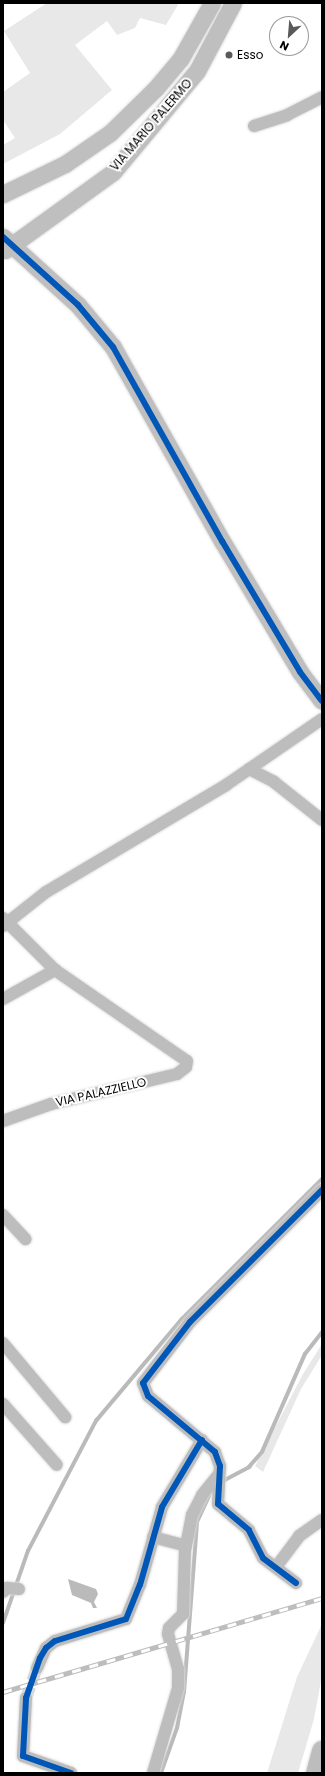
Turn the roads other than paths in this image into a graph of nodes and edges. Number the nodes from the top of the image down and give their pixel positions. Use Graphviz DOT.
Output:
graph roads {
  1 [pos="212,3"];
  2 [pos="234,3"];
  3 [pos="322,97"];
  4 [pos="254,126"];
  5 [pos="3,194"];
  6 [pos="7,244"];
  7 [pos="322,701"];
  8 [pos="322,719"];
  9 [pos="249,769"];
  10 [pos="322,820"];
  11 [pos="4,922"];
  12 [pos="55,970"];
  13 [pos="3,999"];
  14 [pos="3,1121"];
  15 [pos="322,1190"];
  16 [pos="3,1215"];
  17 [pos="25,1239"];
  18 [pos="3,1343"];
  19 [pos="3,1404"];
  20 [pos="65,1418"];
  21 [pos="202,1440"];
  22 [pos="56,1465"];
  23 [pos="218,1480"];
  24 [pos="322,1520"];
  25 [pos="153,1537"];
  26 [pos="186,1546"];
  27 [pos="276,1566"];
  28 [pos="296,1583"];
  29 [pos="37,1668"];
  30 [pos="26,1698"];
  31 [pos="322,1751"];
  32 [pos="71,1773"];
  33 [pos="153,1773"];
  34 [pos="316,1773"];
  1 -- 5 [label="street, VIA MARIO PALERMO"];
  2 -- 6 [label="street, VIA MARIO PALERMO"];
  3 -- 4 [label="street"];
  6 -- 7 [label="street"];
  8 -- 9 [label="street"];
  9 -- 10 [label="street"];
  9 -- 11 [label="street"];
  11 -- 12 [label="street"];
  12 -- 13 [label="street"];
  12 -- 14 [label="street, VIA PALAZZIELLO"];
  15 -- 21 [label="street"];
  16 -- 17 [label="street"];
  18 -- 20 [label="street"];
  19 -- 22 [label="street"];
  21 -- 23 [label="street"];
  21 -- 25 [label="street"];
  23 -- 26 [label="street"];
  23 -- 27 [label="street"];
  24 -- 27 [label="street"];
  25 -- 26 [label="street"];
  25 -- 29 [label="street"];
  26 -- 33 [label="street"];
  27 -- 28 [label="street"];
  30 -- 32 [label="street"];
  31 -- 34 [label="highway"];
}
